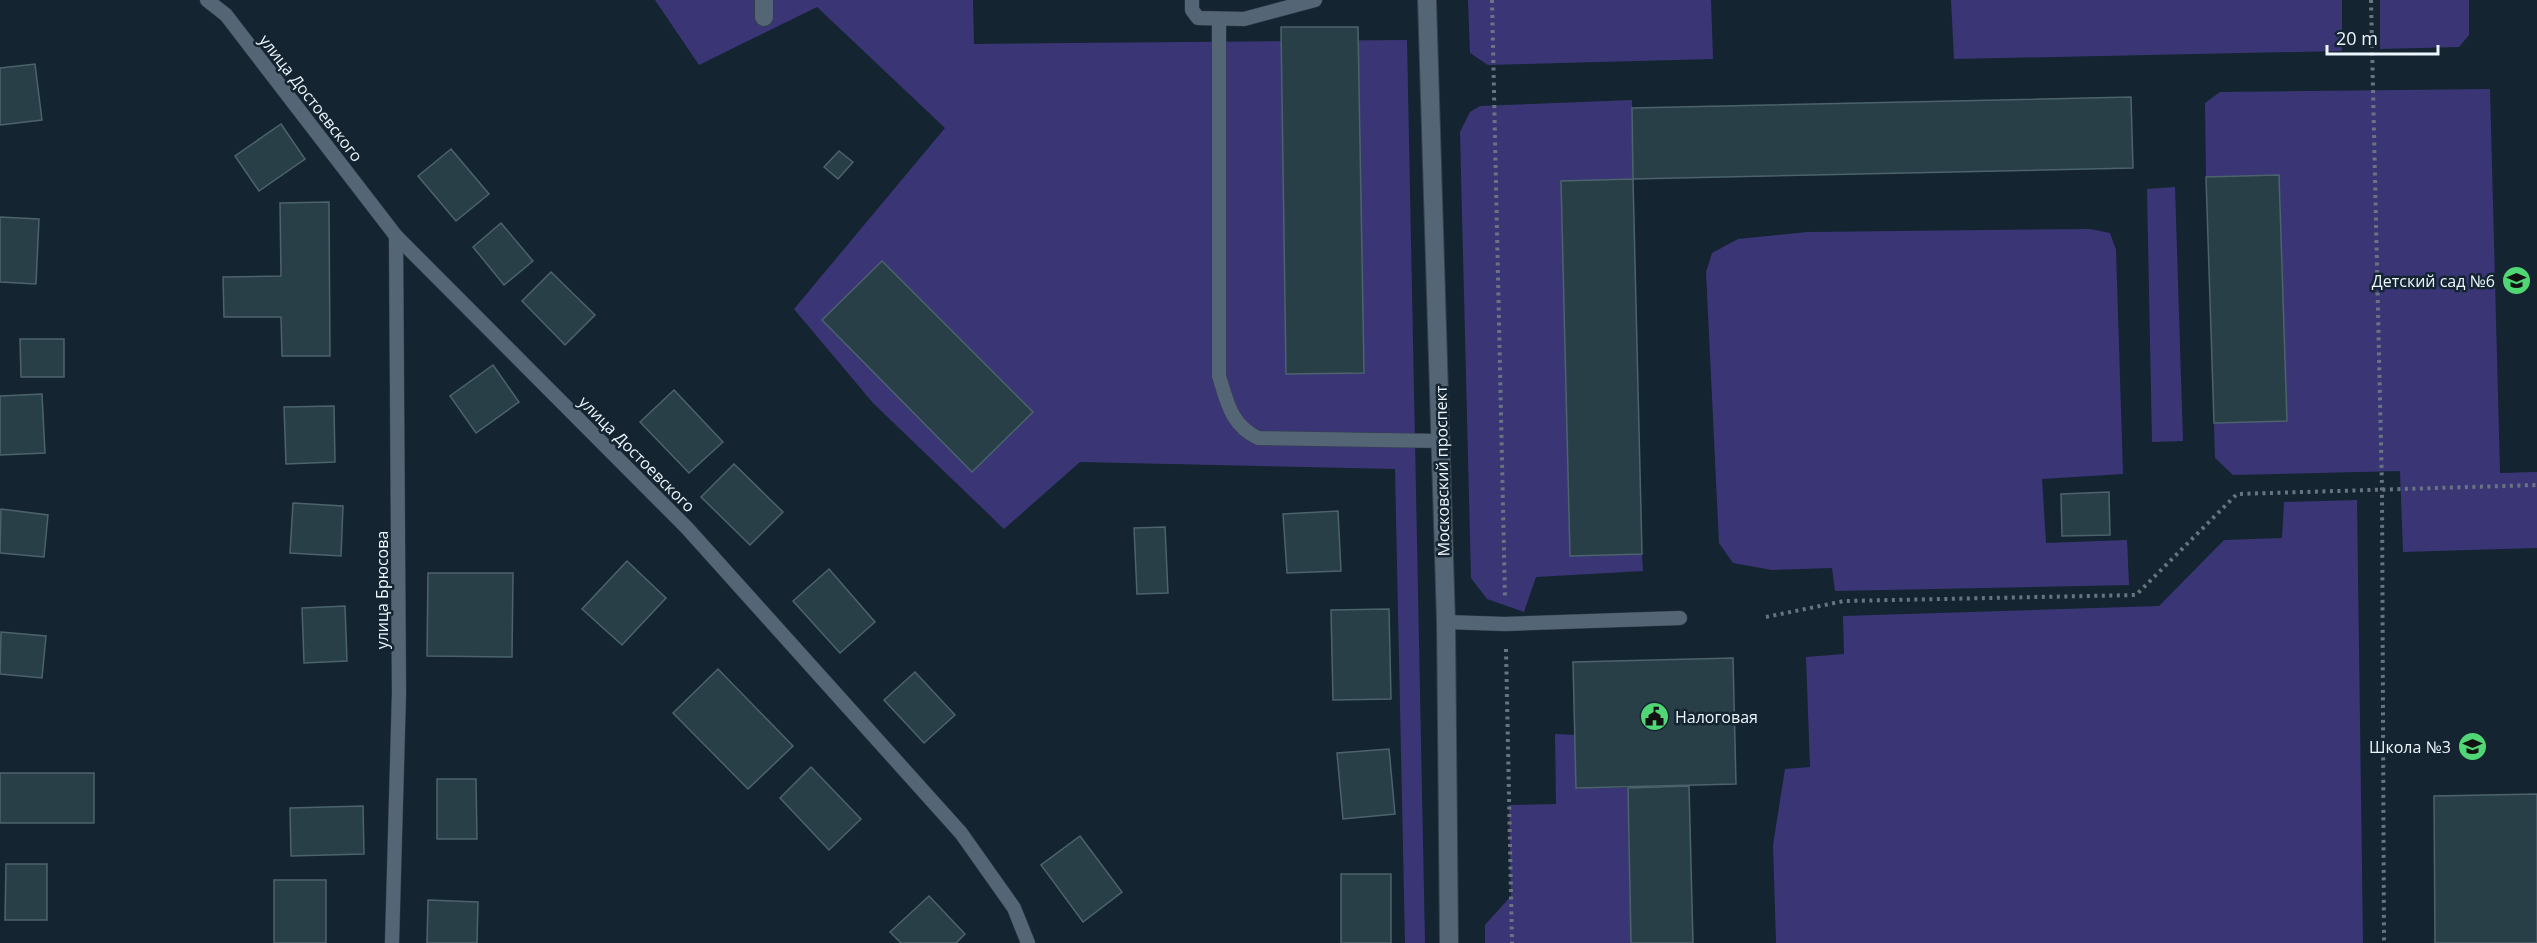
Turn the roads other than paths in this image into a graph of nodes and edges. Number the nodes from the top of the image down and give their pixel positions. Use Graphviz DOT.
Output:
graph roads {
  1 [pos="207,0"];
  2 [pos="1192,0"];
  3 [pos="1315,0"];
  4 [pos="1427,0"];
  5 [pos="1219,18"];
  6 [pos="396,236"];
  7 [pos="1441,441"];
  8 [pos="1680,618"];
  9 [pos="1446,622"];
  10 [pos="392,943"];
  11 [pos="1028,943"];
  12 [pos="1449,943"];
  1 -- 6 [label="lane, улица Достоевского"];
  2 -- 5 [label="lane"];
  3 -- 5 [label="lane"];
  4 -- 7 [label="street, Московский проспект"];
  5 -- 7 [label="lane"];
  6 -- 10 [label="lane, улица Брюсова"];
  6 -- 11 [label="lane, улица Достоевского"];
  7 -- 9 [label="street, Московский проспект"];
  8 -- 9 [label="lane"];
  9 -- 12 [label="street, Московский проспект"];
}
